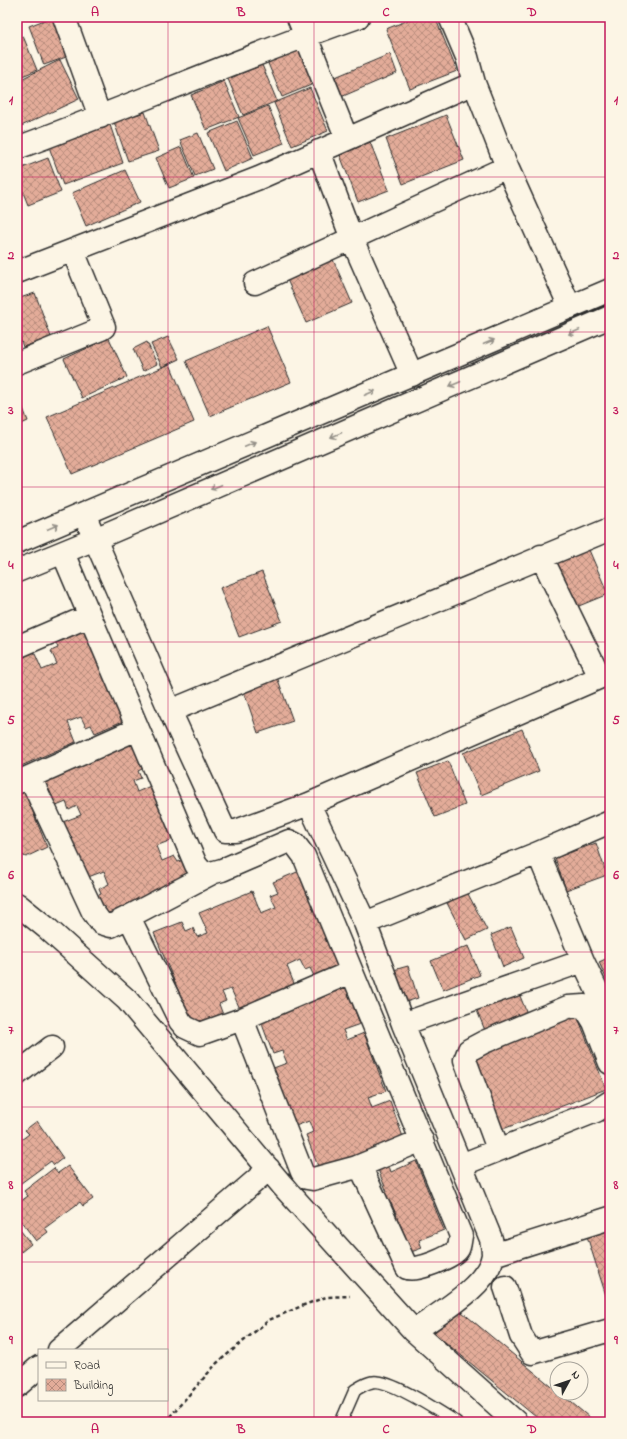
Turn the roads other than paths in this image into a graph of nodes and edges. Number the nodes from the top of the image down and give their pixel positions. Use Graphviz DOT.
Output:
graph roads {
  1 [pos="64,17"];
  2 [pos="358,17"];
  3 [pos="450,17"];
  4 [pos="302,26"];
  5 [pos="474,83"];
  6 [pos="100,117"];
  7 [pos="347,139"];
  8 [pos="17,148"];
  9 [pos="319,151"];
  10 [pos="507,167"];
  11 [pos="352,239"];
  12 [pos="73,251"];
  13 [pos="17,272"];
  14 [pos="255,283"];
  15 [pos="610,290"];
  16 [pos="570,307"];
  17 [pos="610,317"];
  18 [pos="17,363"];
  19 [pos="412,375"];
  20 [pos="84,514"];
  21 [pos="610,529"];
  22 [pos="95,539"];
  23 [pos="17,542"];
  24 [pos="63,553"];
  25 [pos="542,556"];
  26 [pos="17,572"];
  27 [pos="88,616"];
  28 [pos="17,647"];
  29 [pos="605,675"];
  30 [pos="170,711"];
  31 [pos="137,729"];
  32 [pos="24,780"];
  33 [pos="310,804"];
  34 [pos="610,822"];
  35 [pos="538,853"];
  36 [pos="214,872"];
  37 [pos="17,904"];
  38 [pos="129,917"];
  39 [pos="365,924"];
  40 [pos="584,961"];
  41 [pos="352,972"];
  42 [pos="610,1018"];
  43 [pos="242,1019"];
  44 [pos="403,1024"];
  45 [pos="52,1047"];
  46 [pos="610,1063"];
  47 [pos="17,1074"];
  48 [pos="610,1102"];
  49 [pos="422,1140"];
  50 [pos="498,1149"];
  51 [pos="461,1165"];
  52 [pos="357,1167"];
  53 [pos="269,1169"];
  54 [pos="610,1218"];
  55 [pos="493,1255"];
  56 [pos="505,1286"];
  57 [pos="610,1330"];
  58 [pos="414,1331"];
  59 [pos="60,1349"];
  60 [pos="38,1368"];
  61 [pos="17,1386"];
  62 [pos="341,1422"];
  63 [pos="456,1422"];
  64 [pos="516,1422"];
  1 -- 6 [label="street"];
  2 -- 4 [label="street"];
  3 -- 5 [label="street"];
  4 -- 6 [label="street"];
  4 -- 7 [label="street"];
  5 -- 7 [label="street"];
  5 -- 10 [label="street"];
  6 -- 8 [label="street"];
  7 -- 9 [label="street"];
  9 -- 11 [label="street"];
  9 -- 12 [label="street"];
  10 -- 11 [label="street"];
  10 -- 16 [label="street"];
  11 -- 14 [label="street"];
  11 -- 19 [label="street"];
  12 -- 13 [label="street"];
  12 -- 18 [label="street"];
  15 -- 16 [label="street"];
  19 -- 16 [label="street, one-way"];
  17 -- 22 [label="street, one-way"];
  20 -- 19 [label="street, one-way"];
  20 -- 22 [label="street"];
  23 -- 20 [label="street, one-way"];
  21 -- 25 [label="street"];
  22 -- 24 [label="street"];
  22 -- 30 [label="street"];
  24 -- 26 [label="street"];
  24 -- 27 [label="street"];
  25 -- 29 [label="street"];
  25 -- 30 [label="street"];
  27 -- 28 [label="street"];
  27 -- 31 [label="street"];
  29 -- 33 [label="street"];
  30 -- 33 [label="street"];
  31 -- 32 [label="street"];
  31 -- 36 [label="street"];
  32 -- 38 [label="street"];
  33 -- 39 [label="street"];
  34 -- 35 [label="street"];
  35 -- 39 [label="street"];
  35 -- 40 [label="street"];
  36 -- 38 [label="street"];
  36 -- 41 [label="street"];
  37 -- 53 [label="street"];
  38 -- 43 [label="street"];
  39 -- 44 [label="street"];
  40 -- 42 [label="street"];
  40 -- 44 [label="street"];
  41 -- 43 [label="street"];
  41 -- 49 [label="street"];
  43 -- 52 [label="street"];
  44 -- 51 [label="street"];
  45 -- 47 [label="street"];
  46 -- 50 [label="street"];
  48 -- 50 [label="street"];
  49 -- 52 [label="street"];
  49 -- 52 [label="street"];
  50 -- 51 [label="street"];
  51 -- 55 [label="street"];
  53 -- 58 [label="street"];
  53 -- 59 [label="street"];
  54 -- 55 [label="street"];
  55 -- 58 [label="street"];
  56 -- 57 [label="street"];
  58 -- 64 [label="street"];
  60 -- 61 [label="street"];
  62 -- 63 [label="lane"];
}
